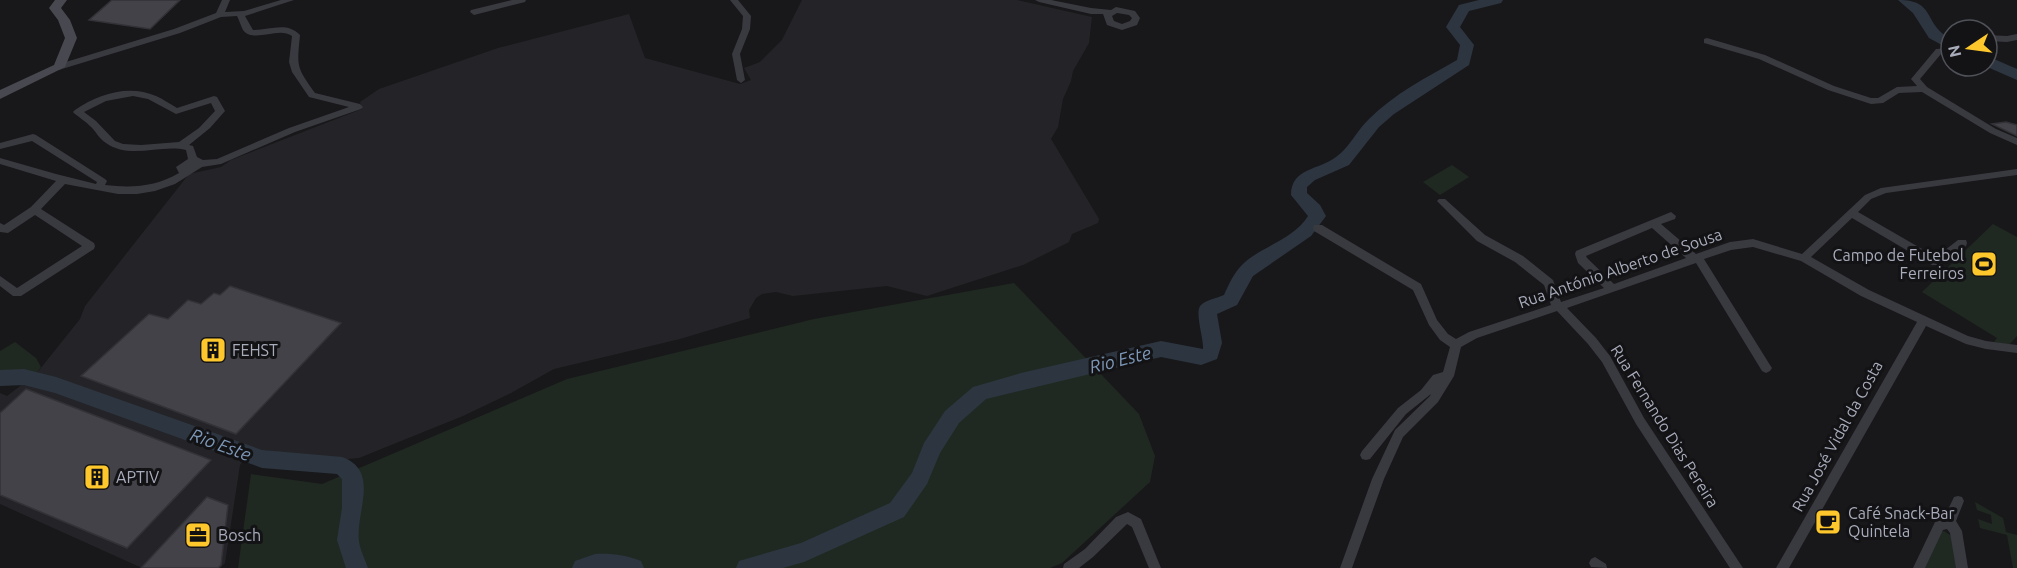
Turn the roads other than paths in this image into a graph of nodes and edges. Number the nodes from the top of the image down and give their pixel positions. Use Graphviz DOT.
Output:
graph roads {
  1 [pos="61,0"];
  2 [pos="226,0"];
  3 [pos="290,0"];
  4 [pos="522,0"];
  5 [pos="734,0"];
  6 [pos="1039,0"];
  7 [pos="474,12"];
  8 [pos="240,14"];
  9 [pos="220,15"];
  10 [pos="1109,16"];
  11 [pos="2017,37"];
  12 [pos="1999,39"];
  13 [pos="1707,41"];
  14 [pos="1939,51"];
  15 [pos="58,67"];
  16 [pos="741,80"];
  17 [pos="1924,89"];
  18 [pos="0,95"];
  19 [pos="2017,142"];
  20 [pos="182,145"];
  21 [pos="0,146"];
  22 [pos="0,161"];
  23 [pos="196,162"];
  24 [pos="2015,176"];
  25 [pos="64,179"];
  26 [pos="99,188"];
  27 [pos="1442,201"];
  28 [pos="35,210"];
  29 [pos="1852,213"];
  30 [pos="1671,216"];
  31 [pos="1653,223"];
  32 [pos="0,227"];
  33 [pos="1318,228"];
  34 [pos="1962,243"];
  35 [pos="1801,257"];
  36 [pos="1696,258"];
  37 [pos="0,280"];
  38 [pos="1612,289"];
  39 [pos="1558,306"];
  40 [pos="1923,321"];
  41 [pos="1456,345"];
  42 [pos="2017,349"];
  43 [pos="1766,368"];
  44 [pos="1448,376"];
  45 [pos="1366,455"];
  46 [pos="1958,501"];
  47 [pos="1949,522"];
  48 [pos="1069,568"];
  49 [pos="1155,568"];
  50 [pos="1346,568"];
  51 [pos="1737,568"];
  52 [pos="1782,568"];
  53 [pos="1919,568"];
  54 [pos="1962,568"];
  1 -- 15 [label="street"];
  2 -- 9 [label="street"];
  3 -- 8 [label="street"];
  4 -- 7 [label="street"];
  5 -- 16 [label="street"];
  6 -- 10 [label="street"];
  8 -- 9 [label="street"];
  8 -- 23 [label="street"];
  9 -- 15 [label="street"];
  11 -- 12 [label="street"];
  13 -- 17 [label="street"];
  14 -- 17 [label="street"];
  15 -- 18 [label="street"];
  17 -- 19 [label="street"];
  20 -- 20 [label="street"];
  20 -- 23 [label="street"];
  21 -- 26 [label="street"];
  22 -- 25 [label="street"];
  23 -- 26 [label="street"];
  24 -- 29 [label="street"];
  25 -- 26 [label="street"];
  25 -- 28 [label="street"];
  27 -- 39 [label="street, Rua Fernando Dias Pereira"];
  28 -- 32 [label="street"];
  28 -- 37 [label="street"];
  29 -- 34 [label="street"];
  29 -- 35 [label="street"];
  30 -- 31 [label="street"];
  31 -- 36 [label="street"];
  31 -- 38 [label="street"];
  33 -- 41 [label="street"];
  35 -- 36 [label="street, Rua António Alberto de Sousa"];
  35 -- 40 [label="street, Rua António Alberto de Sousa"];
  36 -- 38 [label="street, Rua António Alberto de Sousa"];
  36 -- 43 [label="street"];
  38 -- 39 [label="street, Rua António Alberto de Sousa"];
  39 -- 41 [label="street, Rua António Alberto de Sousa"];
  39 -- 51 [label="street, Rua Fernando Dias Pereira"];
  40 -- 42 [label="street, Rua António Alberto de Sousa"];
  40 -- 52 [label="street, Rua José Vidal da Costa"];
  41 -- 44 [label="street"];
  44 -- 45 [label="street"];
  44 -- 50 [label="street"];
  46 -- 47 [label="street"];
  47 -- 53 [label="street"];
  47 -- 54 [label="street"];
  48 -- 49 [label="street"];
}
